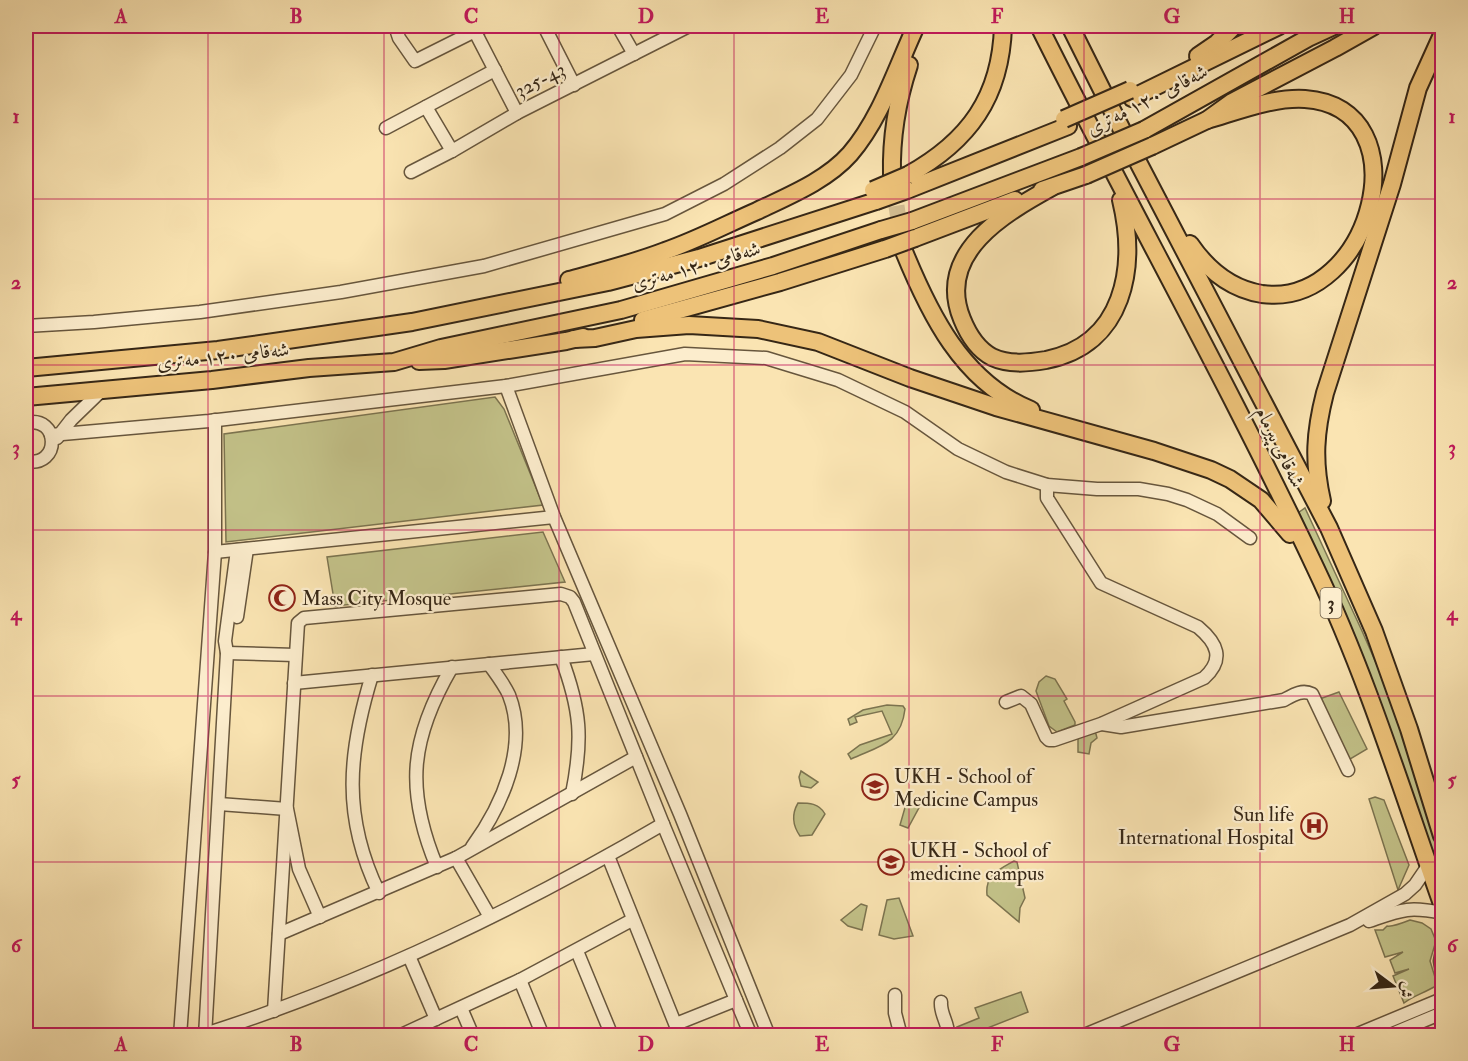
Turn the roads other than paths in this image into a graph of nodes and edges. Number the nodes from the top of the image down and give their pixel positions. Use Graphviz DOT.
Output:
graph roads {
  1 [pos="395,26"];
  2 [pos="544,26"];
  3 [pos="618,26"];
  4 [pos="689,26"];
  5 [pos="875,26"];
  6 [pos="916,26"];
  7 [pos="925,26"];
  8 [pos="1003,26"];
  9 [pos="1039,26"];
  10 [pos="1070,26"];
  11 [pos="1081,26"];
  12 [pos="1234,26"];
  13 [pos="1278,26"];
  14 [pos="1334,26"];
  15 [pos="1374,26"];
  16 [pos="477,27"];
  17 [pos="1443,35"];
  18 [pos="634,54"];
  19 [pos="495,70"];
  20 [pos="574,84"];
  21 [pos="1104,92"];
  22 [pos="1131,94"];
  23 [pos="426,108"];
  24 [pos="517,113"];
  25 [pos="1207,120"];
  26 [pos="386,128"];
  27 [pos="452,151"];
  28 [pos="1138,162"];
  29 [pos="411,172"];
  30 [pos="1116,176"];
  31 [pos="902,180"];
  32 [pos="1052,187"];
  33 [pos="909,243"];
  34 [pos="412,322"];
  35 [pos="26,326"];
  36 [pos="574,339"];
  37 [pos="394,362"];
  38 [pos="26,368"];
  39 [pos="506,386"];
  40 [pos="103,389"];
  41 [pos="26,396"];
  42 [pos="215,420"];
  43 [pos="26,423"];
  44 [pos="1083,431"];
  45 [pos="54,438"];
  46 [pos="26,461"];
  47 [pos="1047,485"];
  48 [pos="554,517"];
  49 [pos="1329,528"];
  50 [pos="1250,538"];
  51 [pos="242,549"];
  52 [pos="215,552"];
  53 [pos="1316,568"];
  54 [pos="227,652"];
  55 [pos="594,654"];
  56 [pos="295,655"];
  57 [pos="561,657"];
  58 [pos="489,664"];
  59 [pos="452,668"];
  60 [pos="372,675"];
  61 [pos="294,683"];
  62 [pos="1006,702"];
  63 [pos="1101,724"];
  64 [pos="636,756"];
  65 [pos="1348,770"];
  66 [pos="572,794"];
  67 [pos="219,804"];
  68 [pos="287,809"];
  69 [pos="663,824"];
  70 [pos="1443,836"];
  71 [pos="469,851"];
  72 [pos="608,856"];
  73 [pos="456,858"];
  74 [pos="1428,866"];
  75 [pos="437,867"];
  76 [pos="380,893"];
  77 [pos="1443,904"];
  78 [pos="1443,913"];
  79 [pos="320,917"];
  80 [pos="490,917"];
  81 [pos="632,920"];
  82 [pos="1350,925"];
  83 [pos="279,934"];
  84 [pos="1443,950"];
  85 [pos="577,951"];
  86 [pos="409,956"];
  87 [pos="1443,973"];
  88 [pos="520,980"];
  89 [pos="895,995"];
  90 [pos="1443,999"];
  91 [pos="736,1000"];
  92 [pos="940,1002"];
  93 [pos="461,1008"];
  94 [pos="274,1011"];
  95 [pos="1443,1013"];
  96 [pos="1417,1016"];
  97 [pos="436,1019"];
  98 [pos="678,1030"];
  99 [pos="180,1035"];
  100 [pos="205,1035"];
  101 [pos="399,1035"];
  102 [pos="473,1035"];
  103 [pos="543,1035"];
  104 [pos="612,1035"];
  105 [pos="751,1035"];
  106 [pos="769,1035"];
  107 [pos="901,1035"];
  108 [pos="948,1035"];
  109 [pos="1082,1035"];
  110 [pos="1353,1035"];
  111 [pos="1387,1035"];
  112 [pos="1424,1035"];
  1 -- 16 [label="street"];
  2 -- 20 [label="street"];
  3 -- 18 [label="street"];
  4 -- 18 [label="street, 325-43"];
  5 -- 35 [label="street"];
  6 -- 34 [label="highway"];
  7 -- 31 [label="highway"];
  8 -- 31 [label="highway"];
  9 -- 30 [label="highway, شەقامی پیرمام / 3"];
  10 -- 21 [label="highway, شەقامی پیرمام / 3"];
  11 -- 21 [label="highway"];
  12 -- 22 [label="highway"];
  13 -- 22 [label="highway, شەقامی ١٢٠ مەتری"];
  14 -- 37 [label="highway, شەقامی ١٢٠ مەتری, bridge"];
  15 -- 25 [label="highway"];
  16 -- 19 [label="street"];
  17 -- 49 [label="highway"];
  18 -- 20 [label="street, 325-43"];
  19 -- 23 [label="street"];
  19 -- 24 [label="street"];
  20 -- 24 [label="street, 325-43"];
  21 -- 28 [label="highway, شەقامی پیرمام / 3"];
  22 -- 31 [label="highway, شەقامی ١٢٠ مەتری"];
  23 -- 26 [label="street"];
  23 -- 27 [label="street"];
  24 -- 27 [label="street, 325-43"];
  25 -- 28 [label="highway"];
  25 -- 32 [label="highway, bridge"];
  27 -- 29 [label="street, 325-43"];
  28 -- 49 [label="highway, شەقامی پیرمام / 3"];
  30 -- 32 [label="highway"];
  30 -- 53 [label="highway, شەقامی پیرمام / 3"];
  31 -- 34 [label="highway, شەقامی ١٢٠ مەتری, bridge"];
  32 -- 33 [label="highway"];
  33 -- 36 [label="highway, bridge"];
  33 -- 44 [label="highway"];
  34 -- 38 [label="highway, شەقامی ١٢٠ مەتری"];
  36 -- 37 [label="highway"];
  36 -- 44 [label="highway"];
  37 -- 40 [label="highway, شەقامی ١٢٠ مەتری"];
  39 -- 42 [label="street"];
  39 -- 47 [label="street"];
  39 -- 48 [label="street"];
  40 -- 41 [label="highway, شەقامی ١٢٠ مەتری"];
  40 -- 45 [label="street"];
  42 -- 45 [label="street"];
  42 -- 52 [label="street"];
  43 -- 45 [label="street"];
  44 -- 53 [label="highway"];
  45 -- 46 [label="street"];
  47 -- 50 [label="street"];
  47 -- 63 [label="street"];
  48 -- 51 [label="street"];
  48 -- 106 [label="street"];
  49 -- 70 [label="highway, شەقامی پیرمام / 3"];
  51 -- 52 [label="street"];
  51 -- 54 [label="street"];
  52 -- 99 [label="street"];
  53 -- 74 [label="highway, شەقامی پیرمام / 3"];
  54 -- 56 [label="street"];
  54 -- 67 [label="street"];
  55 -- 56 [label="street"];
  55 -- 57 [label="street"];
  55 -- 64 [label="street"];
  56 -- 61 [label="street"];
  57 -- 58 [label="street"];
  57 -- 66 [label="street"];
  58 -- 59 [label="street"];
  58 -- 71 [label="street"];
  59 -- 60 [label="street"];
  59 -- 75 [label="street"];
  60 -- 61 [label="street"];
  60 -- 76 [label="street"];
  61 -- 68 [label="street"];
  62 -- 63 [label="street"];
  63 -- 65 [label="street"];
  64 -- 66 [label="street"];
  64 -- 69 [label="street"];
  66 -- 71 [label="street"];
  67 -- 68 [label="street"];
  67 -- 100 [label="street"];
  68 -- 79 [label="street"];
  68 -- 83 [label="street"];
  69 -- 72 [label="street"];
  69 -- 91 [label="street"];
  71 -- 73 [label="street"];
  72 -- 80 [label="street"];
  72 -- 81 [label="street"];
  73 -- 75 [label="street"];
  73 -- 80 [label="street"];
  74 -- 77 [label="highway, شەقامی پیرمام / 3"];
  74 -- 82 [label="street"];
  75 -- 76 [label="street"];
  76 -- 79 [label="street"];
  78 -- 82 [label="street"];
  79 -- 83 [label="street"];
  80 -- 86 [label="street"];
  81 -- 85 [label="street"];
  81 -- 98 [label="street"];
  82 -- 109 [label="street"];
  83 -- 94 [label="street"];
  84 -- 87 [label="street"];
  85 -- 88 [label="street"];
  85 -- 104 [label="street"];
  86 -- 94 [label="street"];
  86 -- 97 [label="street"];
  88 -- 93 [label="street"];
  88 -- 103 [label="street"];
  89 -- 107 [label="street"];
  90 -- 96 [label="street"];
  91 -- 98 [label="street"];
  91 -- 105 [label="street"];
  92 -- 108 [label="street"];
  93 -- 97 [label="street"];
  93 -- 102 [label="street"];
  94 -- 100 [label="street"];
  95 -- 96 [label="street"];
  96 -- 110 [label="street"];
  96 -- 111 [label="street"];
  96 -- 112 [label="street"];
  97 -- 101 [label="street"];
}
